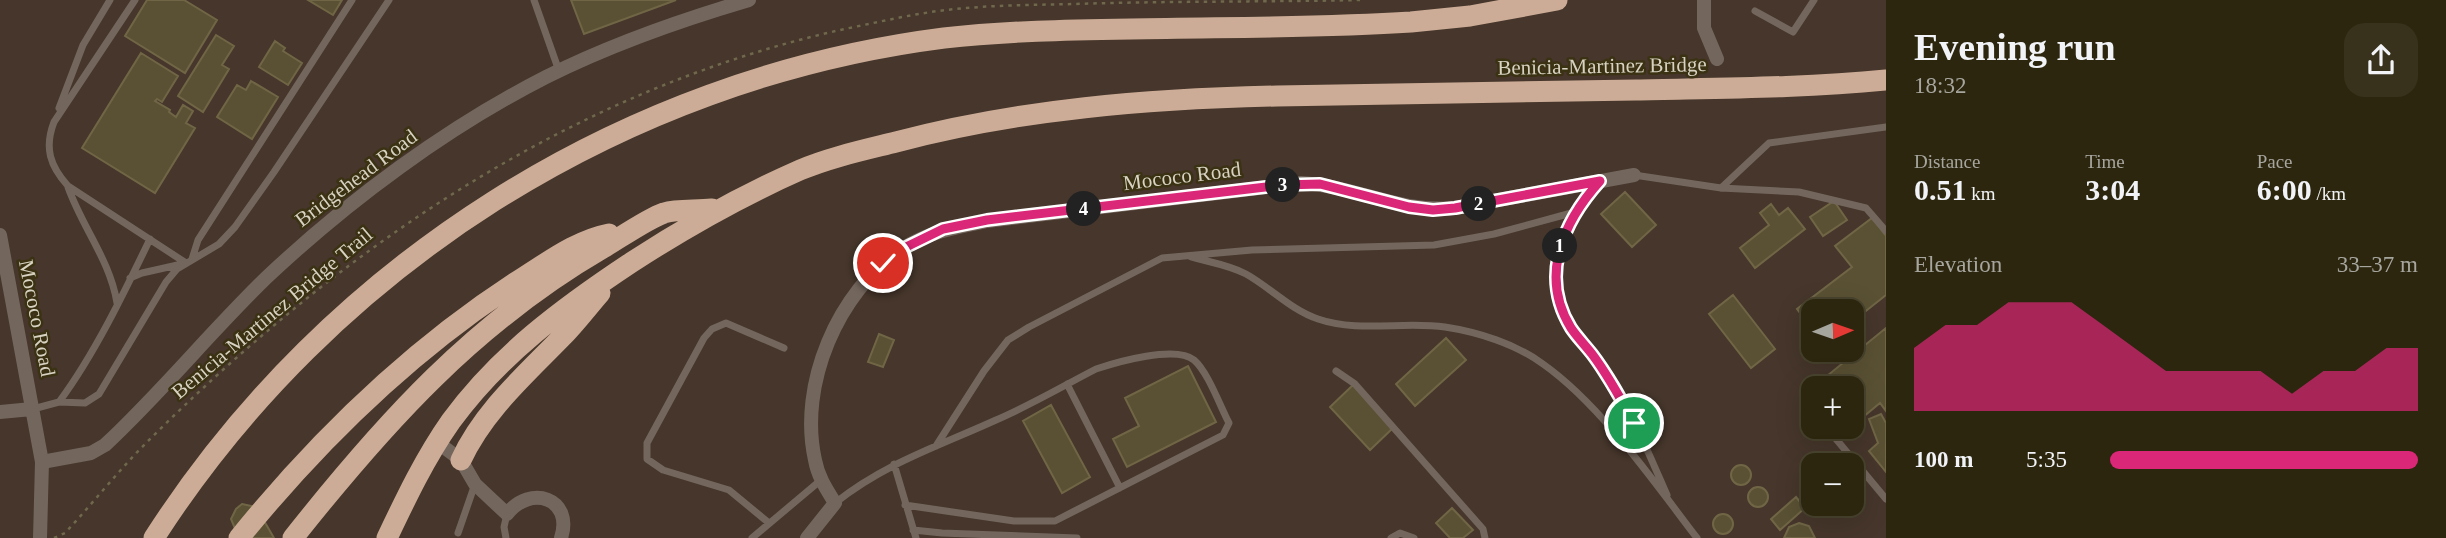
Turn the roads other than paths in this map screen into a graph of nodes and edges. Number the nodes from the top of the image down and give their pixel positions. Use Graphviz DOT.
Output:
graph roads {
  1 [pos="110,0"];
  2 [pos="135,0"];
  3 [pos="352,0"];
  4 [pos="389,0"];
  5 [pos="534,0"];
  6 [pos="749,0"];
  7 [pos="1558,0"];
  8 [pos="1704,0"];
  9 [pos="1814,0"];
  10 [pos="1755,11"];
  11 [pos="1717,59"];
  12 [pos="559,71"];
  13 [pos="1886,80"];
  14 [pos="54,122"];
  15 [pos="1886,127"];
  16 [pos="1634,175"];
  17 [pos="1600,181"];
  18 [pos="68,186"];
  19 [pos="1721,188"];
  20 [pos="718,209"];
  21 [pos="1575,212"];
  22 [pos="634,230"];
  23 [pos="1886,231"];
  24 [pos="0,235"];
  25 [pos="150,239"];
  26 [pos="1183,255"];
  27 [pos="189,261"];
  28 [pos="619,271"];
  29 [pos="130,278"];
  30 [pos="117,303"];
  31 [pos="784,348"];
  32 [pos="1336,371"];
  33 [pos="1067,384"];
  34 [pos="59,402"];
  35 [pos="32,409"];
  36 [pos="0,412"];
  37 [pos="1836,439"];
  38 [pos="437,442"];
  39 [pos="935,446"];
  40 [pos="461,460"];
  41 [pos="42,462"];
  42 [pos="894,464"];
  43 [pos="821,480"];
  44 [pos="475,484"];
  45 [pos="1120,488"];
  46 [pos="1886,499"];
  47 [pos="835,503"];
  48 [pos="905,505"];
  49 [pos="1672,505"];
  50 [pos="507,514"];
  51 [pos="769,523"];
  52 [pos="458,533"];
  53 [pos="914,534"];
  54 [pos="943,536"];
  55 [pos="40,538"];
  56 [pos="154,538"];
  57 [pos="239,538"];
  58 [pos="293,538"];
  59 [pos="387,538"];
  60 [pos="506,538"];
  61 [pos="561,538"];
  62 [pos="752,538"];
  63 [pos="807,538"];
  64 [pos="1077,538"];
  65 [pos="1391,538"];
  66 [pos="1414,538"];
  67 [pos="1485,538"];
  68 [pos="1698,538"];
  1 -- 14 [label="lane"];
  2 -- 14 [label="lane"];
  3 -- 27 [label="lane"];
  4 -- 27 [label="lane"];
  5 -- 12 [label="lane"];
  6 -- 12 [label="street, Bridgehead Road"];
  7 -- 56 [label="highway"];
  8 -- 11 [label="street"];
  9 -- 10 [label="lane"];
  12 -- 41 [label="street, Bridgehead Road"];
  13 -- 20 [label="highway, Benicia-Martinez Bridge"];
  14 -- 18 [label="lane"];
  15 -- 19 [label="lane"];
  16 -- 17 [label="street, Mococo Road"];
  16 -- 19 [label="lane"];
  17 -- 21 [label="lane"];
  17 -- 43 [label="street, Mococo Road"];
  18 -- 25 [label="lane"];
  18 -- 30 [label="lane"];
  19 -- 23 [label="lane"];
  20 -- 22 [label="highway"];
  20 -- 28 [label="highway"];
  21 -- 26 [label="lane"];
  21 -- 49 [label="lane"];
  22 -- 57 [label="highway"];
  22 -- 58 [label="highway"];
  24 -- 35 [label="street, Mococo Road"];
  25 -- 27 [label="lane"];
  25 -- 29 [label="lane"];
  26 -- 39 [label="lane"];
  26 -- 49 [label="lane"];
  27 -- 29 [label="lane"];
  27 -- 34 [label="lane"];
  28 -- 38 [label="highway"];
  28 -- 40 [label="highway"];
  29 -- 30 [label="lane"];
  30 -- 34 [label="lane"];
  31 -- 51 [label="lane"];
  32 -- 67 [label="lane"];
  33 -- 39 [label="lane"];
  33 -- 45 [label="lane"];
  33 -- 45 [label="lane"];
  34 -- 35 [label="lane"];
  35 -- 36 [label="street, Mococo Road"];
  35 -- 41 [label="street, Mococo Road"];
  37 -- 46 [label="lane"];
  38 -- 40 [label="street"];
  38 -- 59 [label="highway"];
  39 -- 42 [label="lane"];
  40 -- 44 [label="street"];
  41 -- 55 [label="street, Mococo Road"];
  42 -- 47 [label="lane"];
  42 -- 48 [label="lane"];
  43 -- 47 [label="street, Mococo Road"];
  43 -- 51 [label="lane"];
  44 -- 50 [label="street"];
  44 -- 52 [label="lane"];
  45 -- 48 [label="lane"];
  47 -- 63 [label="street"];
  48 -- 53 [label="lane"];
  49 -- 68 [label="lane"];
  50 -- 60 [label="lane"];
  50 -- 61 [label="street"];
  51 -- 62 [label="lane"];
  53 -- 54 [label="lane"];
  54 -- 64 [label="lane"];
  65 -- 66 [label="lane"];
}
